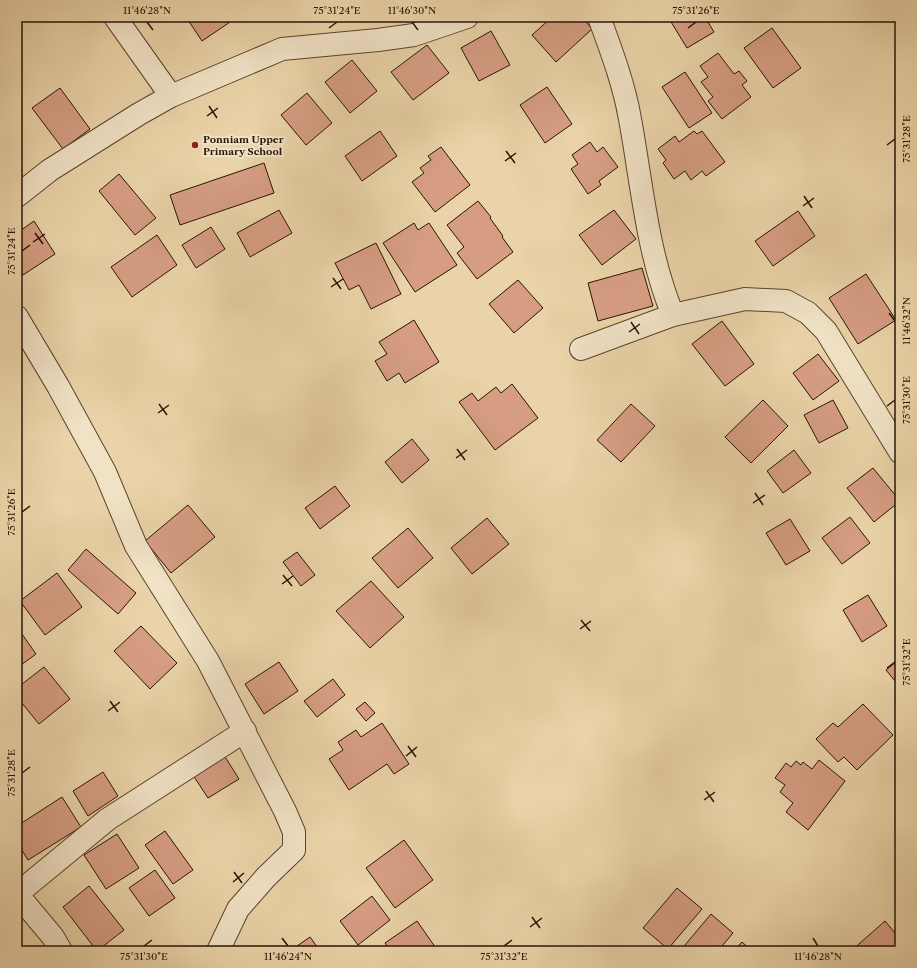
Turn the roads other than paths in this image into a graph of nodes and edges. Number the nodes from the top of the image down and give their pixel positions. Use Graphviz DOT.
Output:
graph roads {
  1 [pos="115,17"];
  2 [pos="467,17"];
  3 [pos="600,17"];
  4 [pos="171,96"];
  5 [pos="17,196"];
  6 [pos="673,315"];
  7 [pos="17,317"];
  8 [pos="581,349"];
  9 [pos="900,452"];
  10 [pos="244,731"];
  11 [pos="17,894"];
  12 [pos="61,951"];
  13 [pos="218,951"];
  1 -- 4 [label="street"];
  2 -- 4 [label="street"];
  3 -- 6 [label="street"];
  4 -- 5 [label="street"];
  6 -- 8 [label="street"];
  6 -- 9 [label="street"];
  7 -- 10 [label="street"];
  10 -- 11 [label="street"];
  10 -- 13 [label="street"];
  11 -- 12 [label="street"];
}
